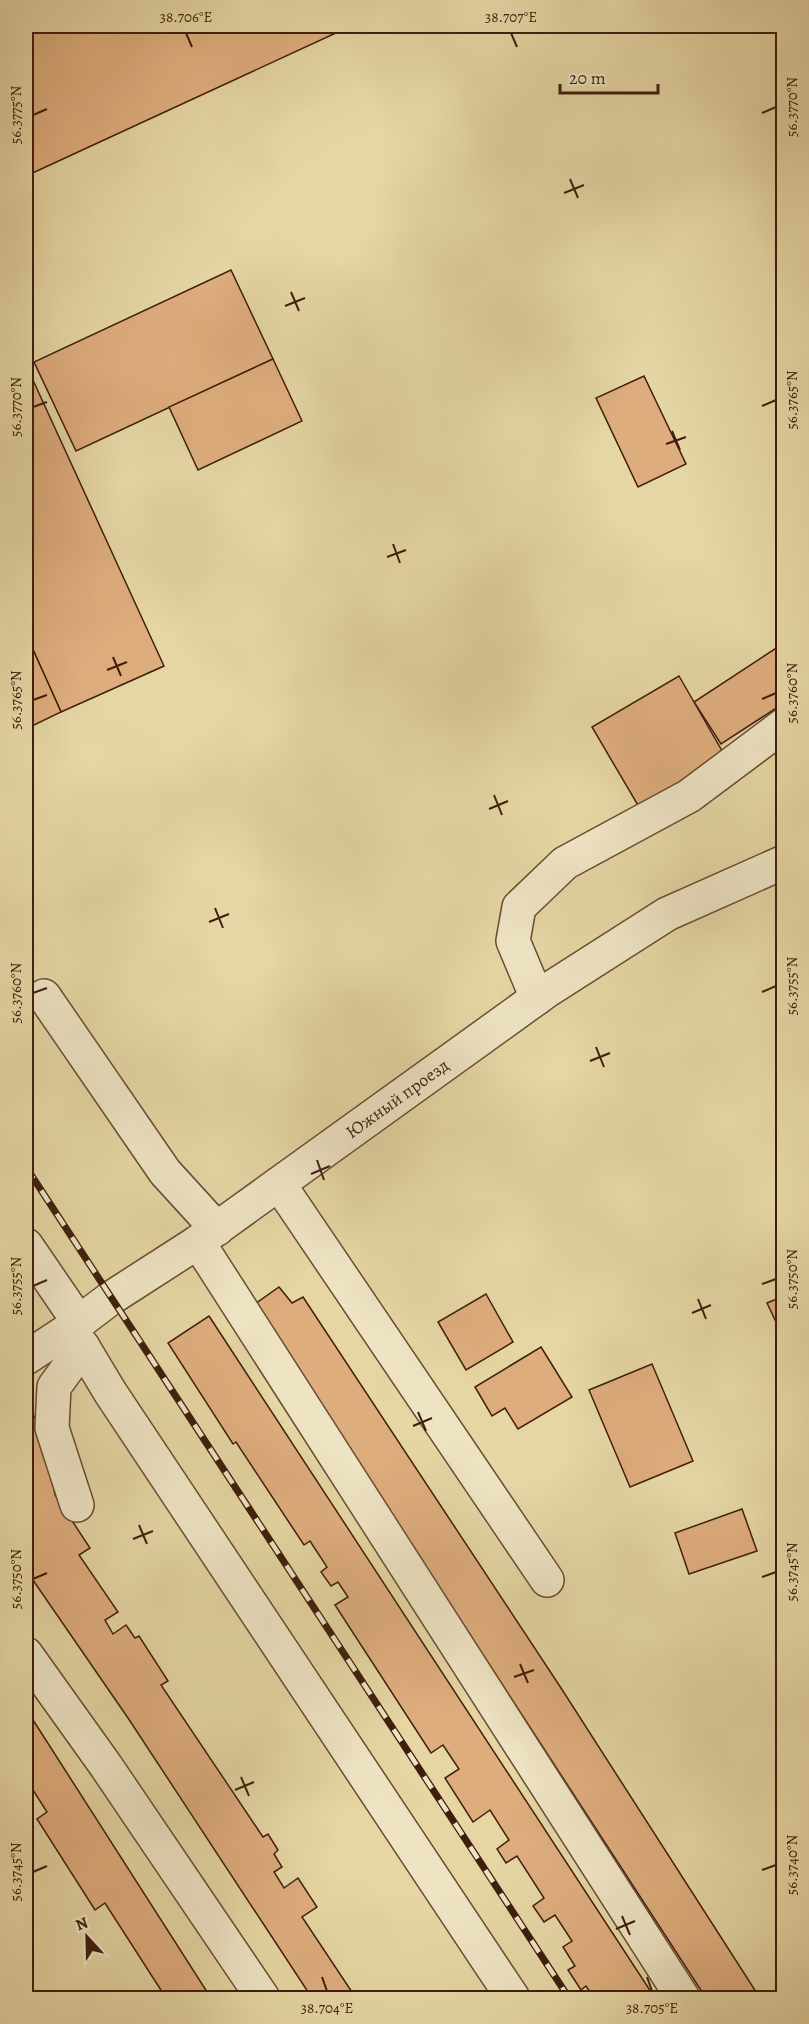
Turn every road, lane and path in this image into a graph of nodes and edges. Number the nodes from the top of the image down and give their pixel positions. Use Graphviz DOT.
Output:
graph roads {
  1 [pos="783,725"];
  2 [pos="783,861"];
  3 [pos="44,996"];
  4 [pos="537,998"];
  5 [pos="279,1184"];
  6 [pos="208,1235"];
  7 [pos="26,1245"];
  8 [pos="77,1332"];
  9 [pos="26,1358"];
  10 [pos="78,1505"];
  11 [pos="547,1580"];
  12 [pos="26,1654"];
  13 [pos="263,1998"];
  14 [pos="513,1998"];
  15 [pos="683,1998"];
  1 -- 4 [label="street"];
  2 -- 4 [label="street, Южный проезд"];
  3 -- 6 [label="street"];
  4 -- 5 [label="street, Южный проезд"];
  5 -- 6 [label="street, Южный проезд"];
  5 -- 11 [label="street"];
  6 -- 8 [label="street, Южный проезд"];
  6 -- 15 [label="street"];
  7 -- 8 [label="street"];
  8 -- 9 [label="street, Южный проезд"];
  8 -- 10 [label="street"];
  8 -- 14 [label="street"];
  12 -- 13 [label="street"];
}
